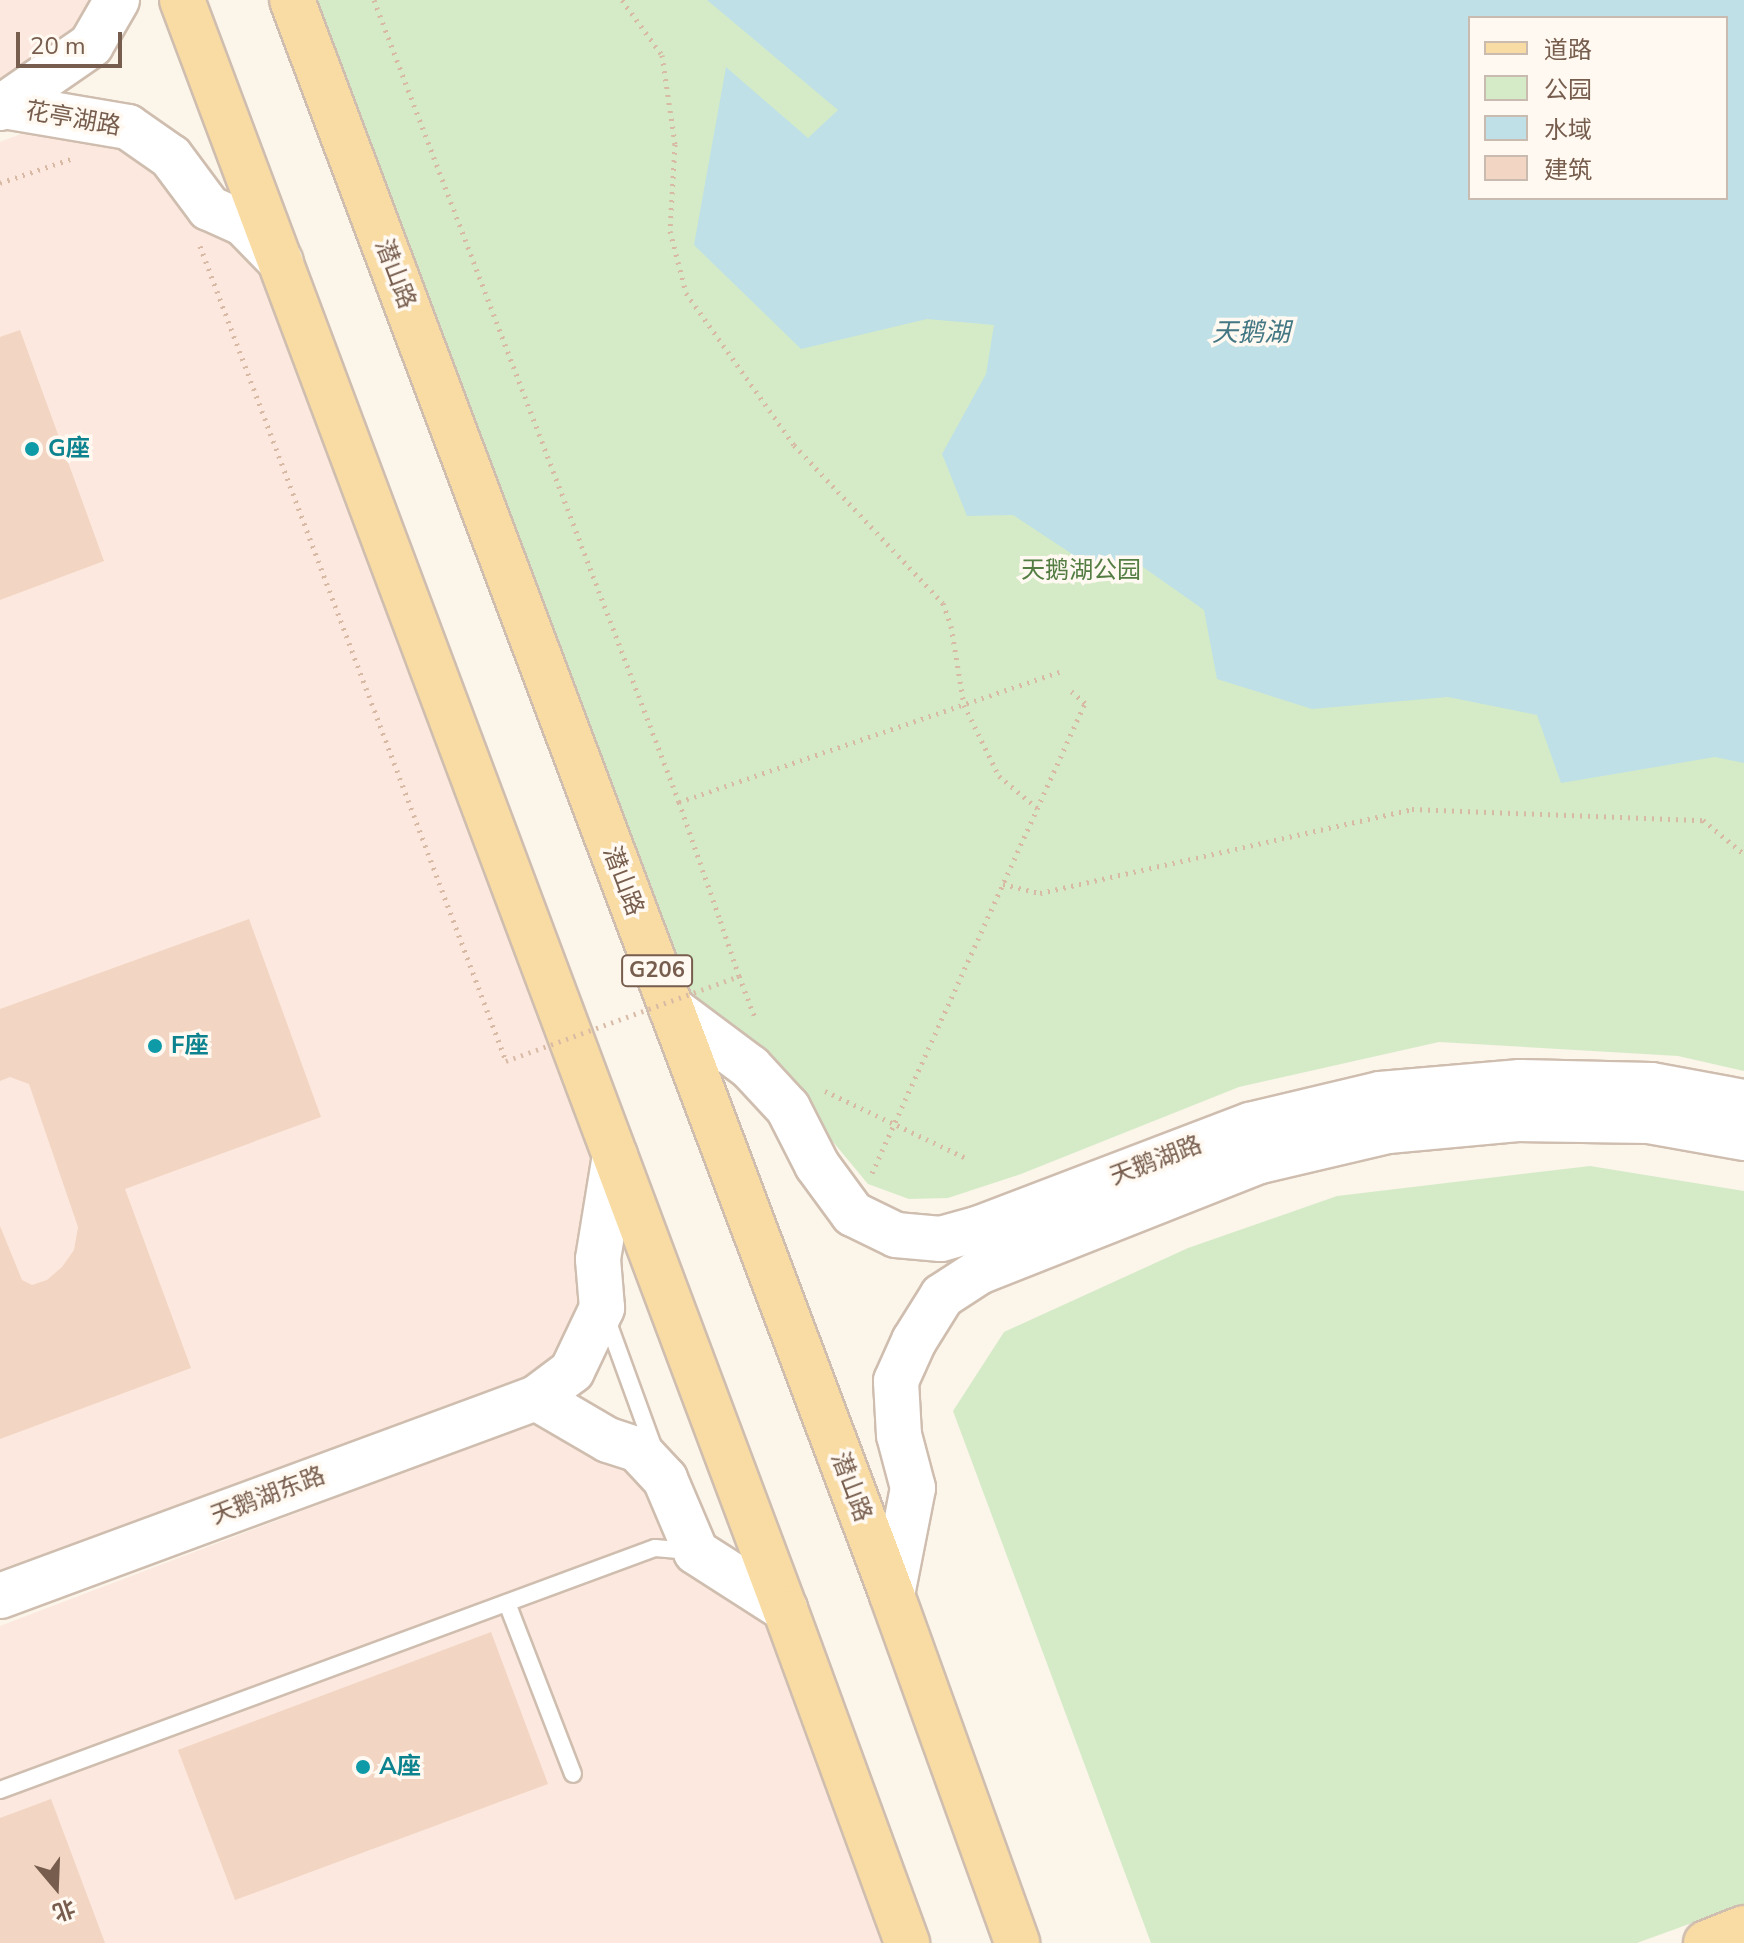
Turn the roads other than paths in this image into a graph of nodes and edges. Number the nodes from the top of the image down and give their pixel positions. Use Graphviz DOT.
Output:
graph roads {
  1 [pos="117,0"];
  2 [pos="182,0"];
  3 [pos="292,0"];
  4 [pos="2,107"];
  5 [pos="281,262"];
  6 [pos="671,1008"];
  7 [pos="1744,1102"];
  8 [pos="1744,1138"];
  9 [pos="615,1155"];
  10 [pos="602,1308"];
  11 [pos="536,1398"];
  12 [pos="665,1479"];
  13 [pos="696,1552"];
  14 [pos="892,1595"];
  15 [pos="0,1596"];
  16 [pos="507,1603"];
  17 [pos="785,1609"];
  18 [pos="573,1774"];
  19 [pos="0,1790"];
  20 [pos="1744,1928"];
  21 [pos="907,1943"];
  22 [pos="1017,1943"];
  23 [pos="1706,1943"];
  1 -- 4 [label="street, 花亭湖路"];
  2 -- 5 [label="main road"];
  3 -- 6 [label="main road, 潜山路 / G206"];
  4 -- 5 [label="street, 花亭湖路"];
  5 -- 9 [label="main road"];
  6 -- 7 [label="street, 天鹅湖路"];
  6 -- 14 [label="main road, 潜山路 / G206"];
  8 -- 14 [label="street, 天鹅湖路"];
  9 -- 10 [label="street"];
  9 -- 17 [label="main road"];
  10 -- 11 [label="street, 天鹅湖东路"];
  10 -- 12 [label="lane"];
  11 -- 12 [label="street"];
  11 -- 15 [label="street, 天鹅湖东路"];
  12 -- 13 [label="street"];
  13 -- 16 [label="lane"];
  13 -- 17 [label="street"];
  14 -- 22 [label="main road, 潜山路 / G206"];
  16 -- 18 [label="lane"];
  16 -- 19 [label="lane"];
  17 -- 21 [label="main road"];
  20 -- 23 [label="main road"];
}
